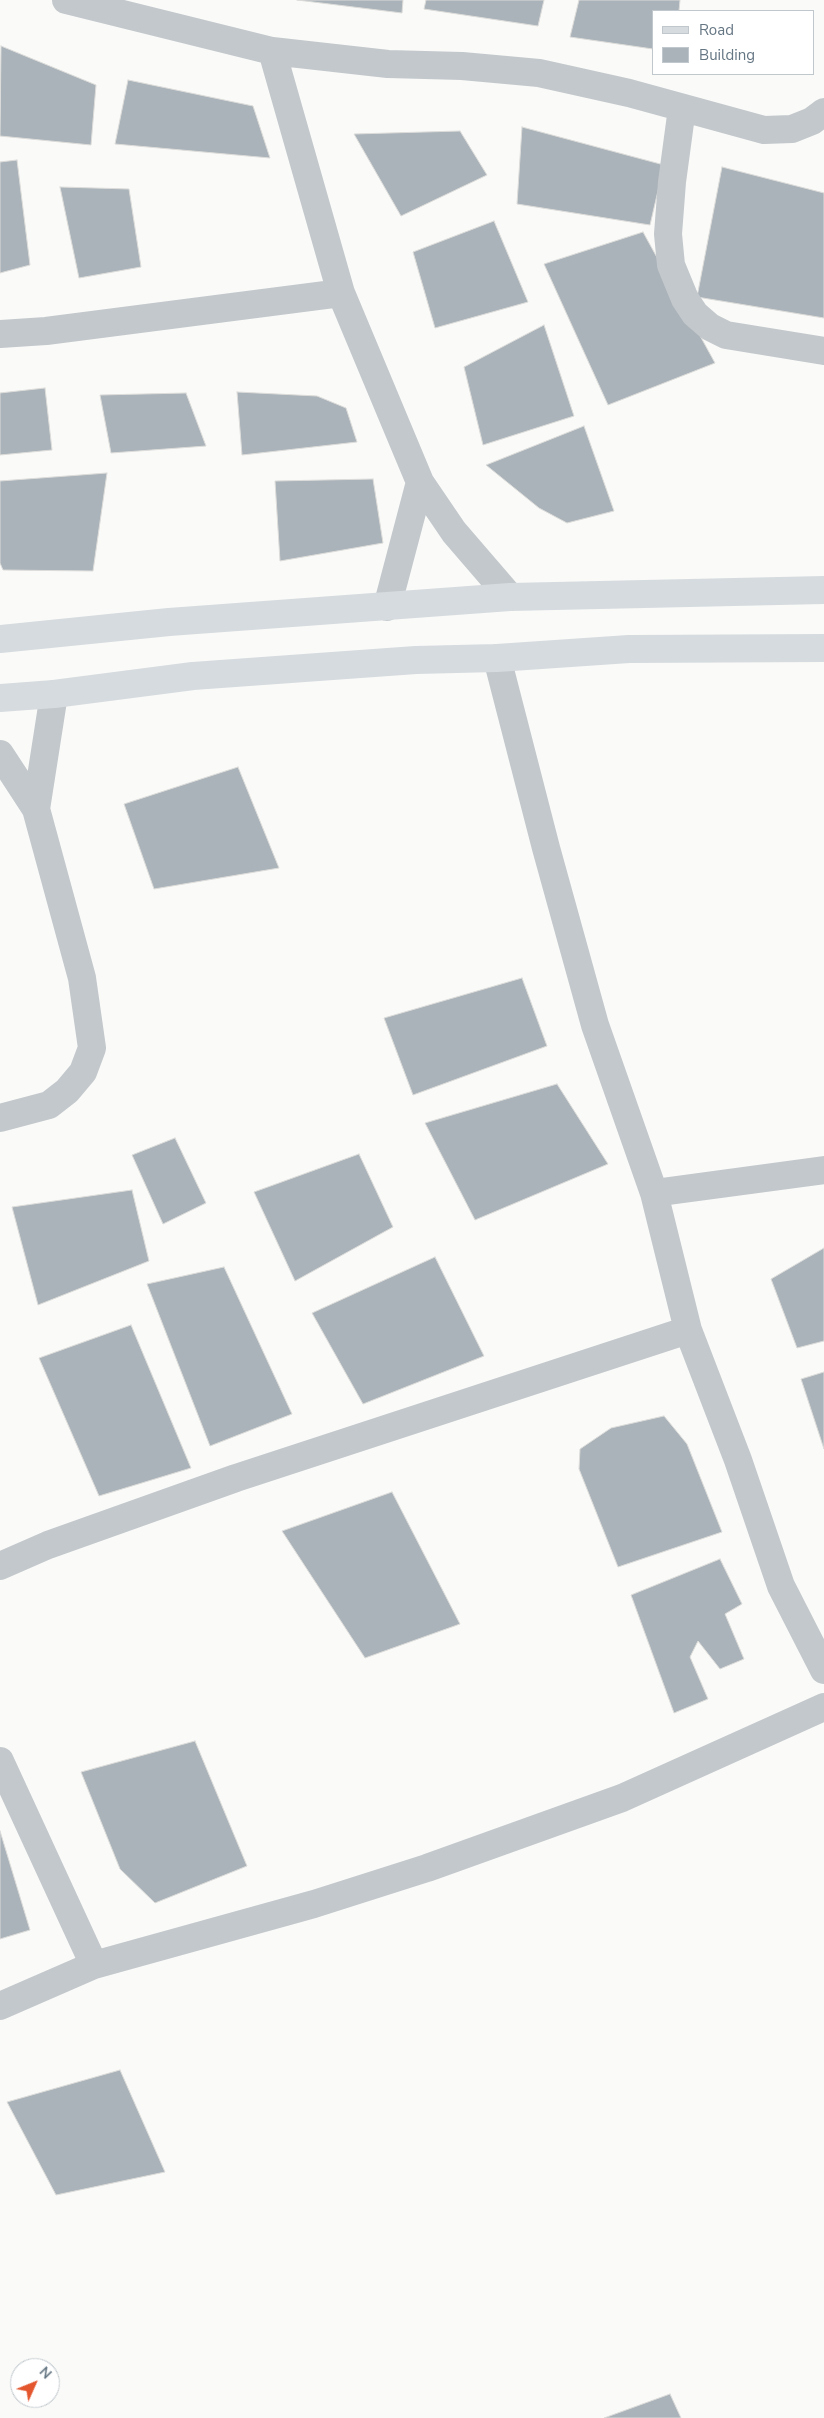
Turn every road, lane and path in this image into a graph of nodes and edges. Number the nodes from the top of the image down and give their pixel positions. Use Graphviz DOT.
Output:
graph roads {
  1 [pos="82,2"];
  2 [pos="272,51"];
  3 [pos="682,108"];
  4 [pos="824,112"];
  5 [pos="341,293"];
  6 [pos="0,334"];
  7 [pos="824,351"];
  8 [pos="420,482"];
  9 [pos="824,590"];
  10 [pos="510,597"];
  11 [pos="387,607"];
  12 [pos="0,639"];
  13 [pos="824,648"];
  14 [pos="497,658"];
  15 [pos="54,694"];
  16 [pos="0,698"];
  17 [pos="0,754"];
  18 [pos="36,809"];
  19 [pos="0,1118"];
  20 [pos="824,1170"];
  21 [pos="654,1193"];
  22 [pos="688,1330"];
  23 [pos="0,1566"];
  24 [pos="824,1670"];
  25 [pos="824,1707"];
  26 [pos="0,1761"];
  27 [pos="94,1965"];
  28 [pos="0,2006"];
  1 -- 2 [label="street"];
  2 -- 3 [label="street"];
  2 -- 5 [label="street"];
  3 -- 4 [label="street"];
  3 -- 7 [label="street"];
  5 -- 6 [label="street"];
  5 -- 8 [label="street"];
  8 -- 10 [label="street"];
  8 -- 11 [label="street"];
  9 -- 10 [label="main road"];
  10 -- 11 [label="main road"];
  11 -- 12 [label="main road"];
  13 -- 14 [label="main road"];
  14 -- 15 [label="main road"];
  14 -- 21 [label="street"];
  15 -- 16 [label="main road"];
  15 -- 18 [label="street"];
  17 -- 18 [label="street"];
  18 -- 19 [label="street"];
  20 -- 21 [label="street"];
  21 -- 22 [label="street"];
  22 -- 23 [label="street"];
  22 -- 24 [label="street"];
  25 -- 27 [label="street"];
  26 -- 27 [label="street"];
  27 -- 28 [label="street"];
}
